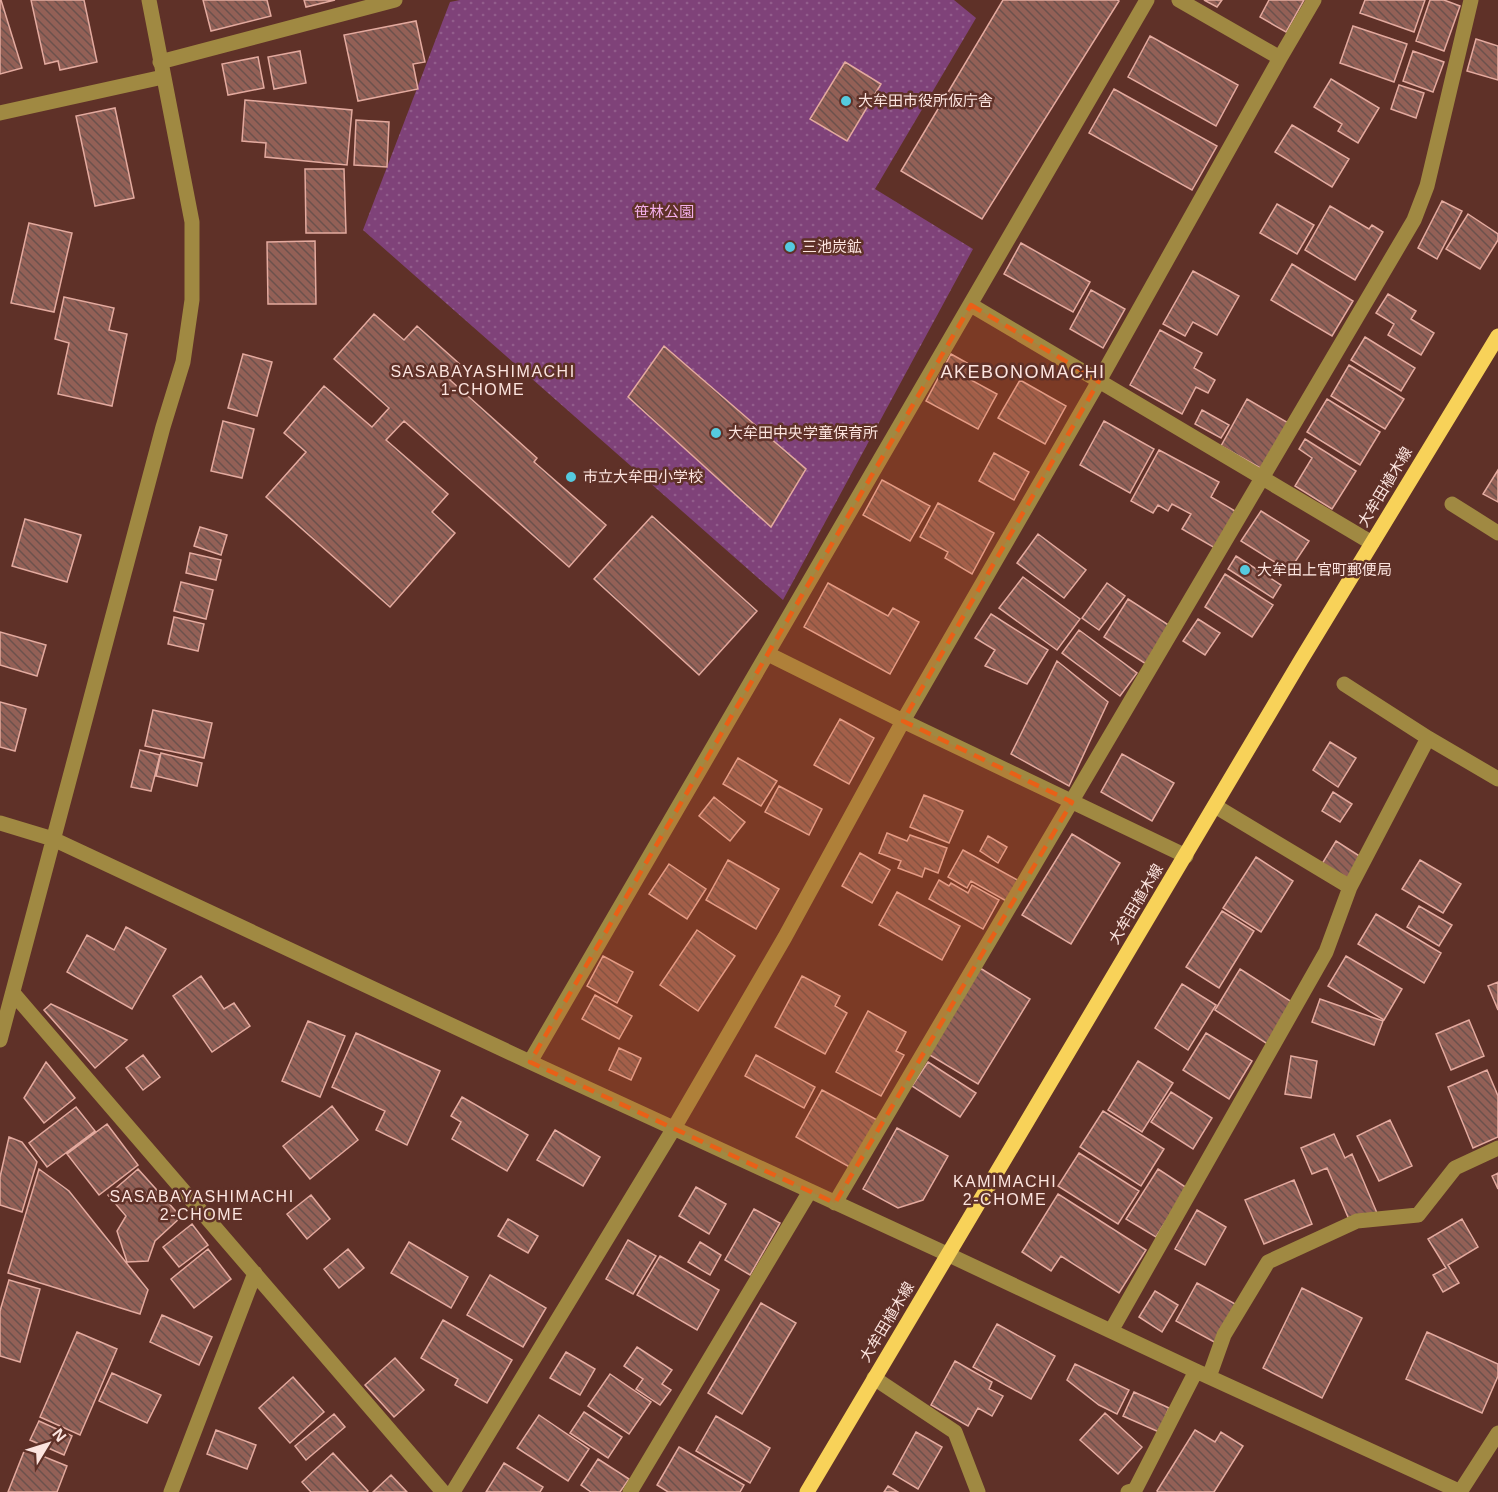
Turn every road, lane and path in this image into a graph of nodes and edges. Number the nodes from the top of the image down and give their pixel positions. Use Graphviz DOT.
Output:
graph roads {
  1 [pos="149,0"];
  2 [pos="395,0"];
  3 [pos="1147,0"];
  4 [pos="1179,0"];
  5 [pos="1314,0"];
  6 [pos="1471,0"];
  7 [pos="1280,58"];
  8 [pos="162,70"];
  9 [pos="0,113"];
  10 [pos="971,305"];
  11 [pos="1498,336"];
  12 [pos="1099,381"];
  13 [pos="1262,478"];
  14 [pos="1452,504"];
  15 [pos="1498,533"];
  16 [pos="1372,543"];
  17 [pos="768,654"];
  18 [pos="1344,684"];
  19 [pos="903,721"];
  20 [pos="1428,738"];
  21 [pos="1498,779"];
  22 [pos="1072,802"];
  23 [pos="1215,806"];
  24 [pos="0,823"];
  25 [pos="53,839"];
  26 [pos="1186,856"];
  27 [pos="1350,887"];
  28 [pos="13,993"];
  29 [pos="0,1040"];
  30 [pos="530,1062"];
  31 [pos="674,1128"];
  32 [pos="1498,1148"];
  33 [pos="810,1191"];
  34 [pos="836,1203"];
  35 [pos="947,1254"];
  36 [pos="255,1273"];
  37 [pos="1111,1331"];
  38 [pos="1202,1374"];
  39 [pos="874,1378"];
  40 [pos="1498,1433"];
  41 [pos="171,1492"];
  42 [pos="443,1492"];
  43 [pos="453,1492"];
  44 [pos="630,1492"];
  45 [pos="807,1492"];
  46 [pos="978,1492"];
  47 [pos="1128,1492"];
  48 [pos="1461,1492"];
  1 -- 8 [label="street"];
  2 -- 8 [label="street"];
  3 -- 10 [label="street"];
  4 -- 7 [label="street"];
  5 -- 7 [label="street"];
  6 -- 13 [label="street"];
  7 -- 12 [label="street"];
  8 -- 9 [label="street"];
  8 -- 25 [label="street"];
  10 -- 12 [label="street"];
  10 -- 17 [label="street"];
  11 -- 16 [label="main road, 大牟田植木線"];
  12 -- 13 [label="street"];
  12 -- 19 [label="street"];
  13 -- 16 [label="street"];
  13 -- 22 [label="street"];
  14 -- 15 [label="street"];
  16 -- 23 [label="main road, 大牟田植木線"];
  17 -- 19 [label="street"];
  17 -- 30 [label="street"];
  18 -- 20 [label="street"];
  19 -- 22 [label="street"];
  19 -- 31 [label="street"];
  20 -- 21 [label="street"];
  20 -- 27 [label="street"];
  22 -- 26 [label="street"];
  22 -- 34 [label="street"];
  23 -- 26 [label="main road, 大牟田植木線"];
  23 -- 27 [label="street"];
  24 -- 25 [label="street"];
  25 -- 28 [label="street"];
  25 -- 30 [label="street"];
  26 -- 35 [label="main road, 大牟田植木線"];
  27 -- 37 [label="street"];
  28 -- 29 [label="street"];
  28 -- 36 [label="street"];
  30 -- 31 [label="street"];
  31 -- 33 [label="street"];
  31 -- 43 [label="street"];
  32 -- 38 [label="street"];
  33 -- 34 [label="street"];
  33 -- 44 [label="street"];
  34 -- 35 [label="street"];
  35 -- 37 [label="street"];
  35 -- 39 [label="main road, 大牟田植木線"];
  36 -- 41 [label="street"];
  36 -- 42 [label="street"];
  37 -- 38 [label="street"];
  38 -- 47 [label="street"];
  38 -- 48 [label="street"];
  39 -- 45 [label="main road, 大牟田植木線"];
  39 -- 46 [label="street"];
  40 -- 48 [label="street"];
}
